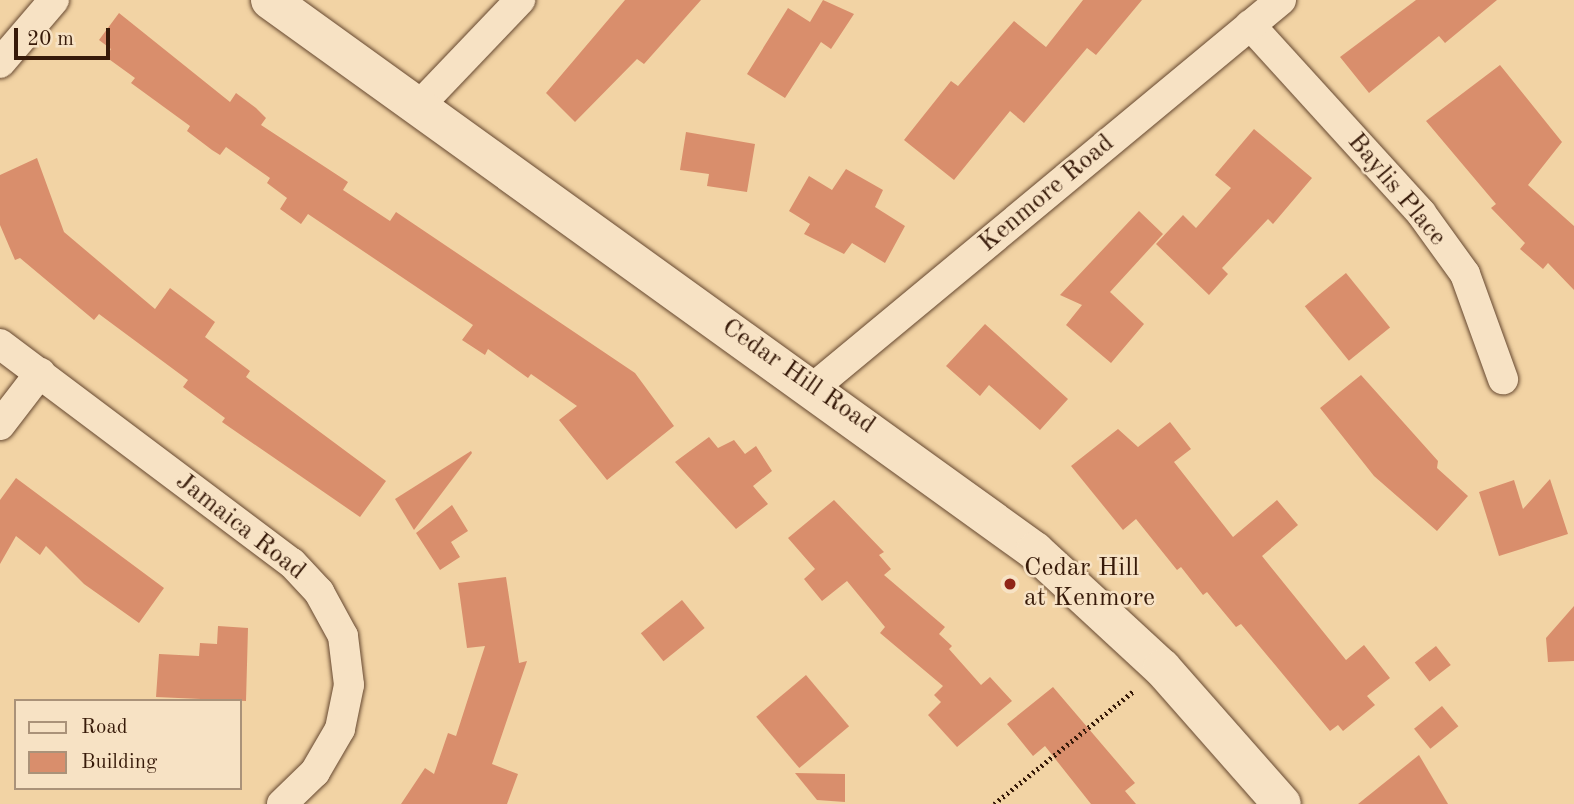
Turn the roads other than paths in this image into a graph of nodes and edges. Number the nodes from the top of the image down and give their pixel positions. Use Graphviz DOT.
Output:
graph roads {
  1 [pos="54,0"];
  2 [pos="270,0"];
  3 [pos="520,0"];
  4 [pos="1281,0"];
  5 [pos="1250,25"];
  6 [pos="0,63"];
  7 [pos="416,109"];
  8 [pos="0,344"];
  9 [pos="40,373"];
  10 [pos="1503,379"];
  11 [pos="813,387"];
  12 [pos="0,425"];
  13 [pos="282,804"];
  14 [pos="1282,804"];
  1 -- 6 [label="street"];
  2 -- 7 [label="street, Cedar Hill Road"];
  3 -- 7 [label="street"];
  4 -- 5 [label="street, Kenmore Road"];
  5 -- 10 [label="street, Baylis Place"];
  5 -- 11 [label="street, Kenmore Road"];
  7 -- 11 [label="street, Cedar Hill Road"];
  8 -- 9 [label="street, Jamaica Road"];
  9 -- 12 [label="street"];
  9 -- 13 [label="street, Jamaica Road"];
  11 -- 14 [label="street, Cedar Hill Road"];
}
